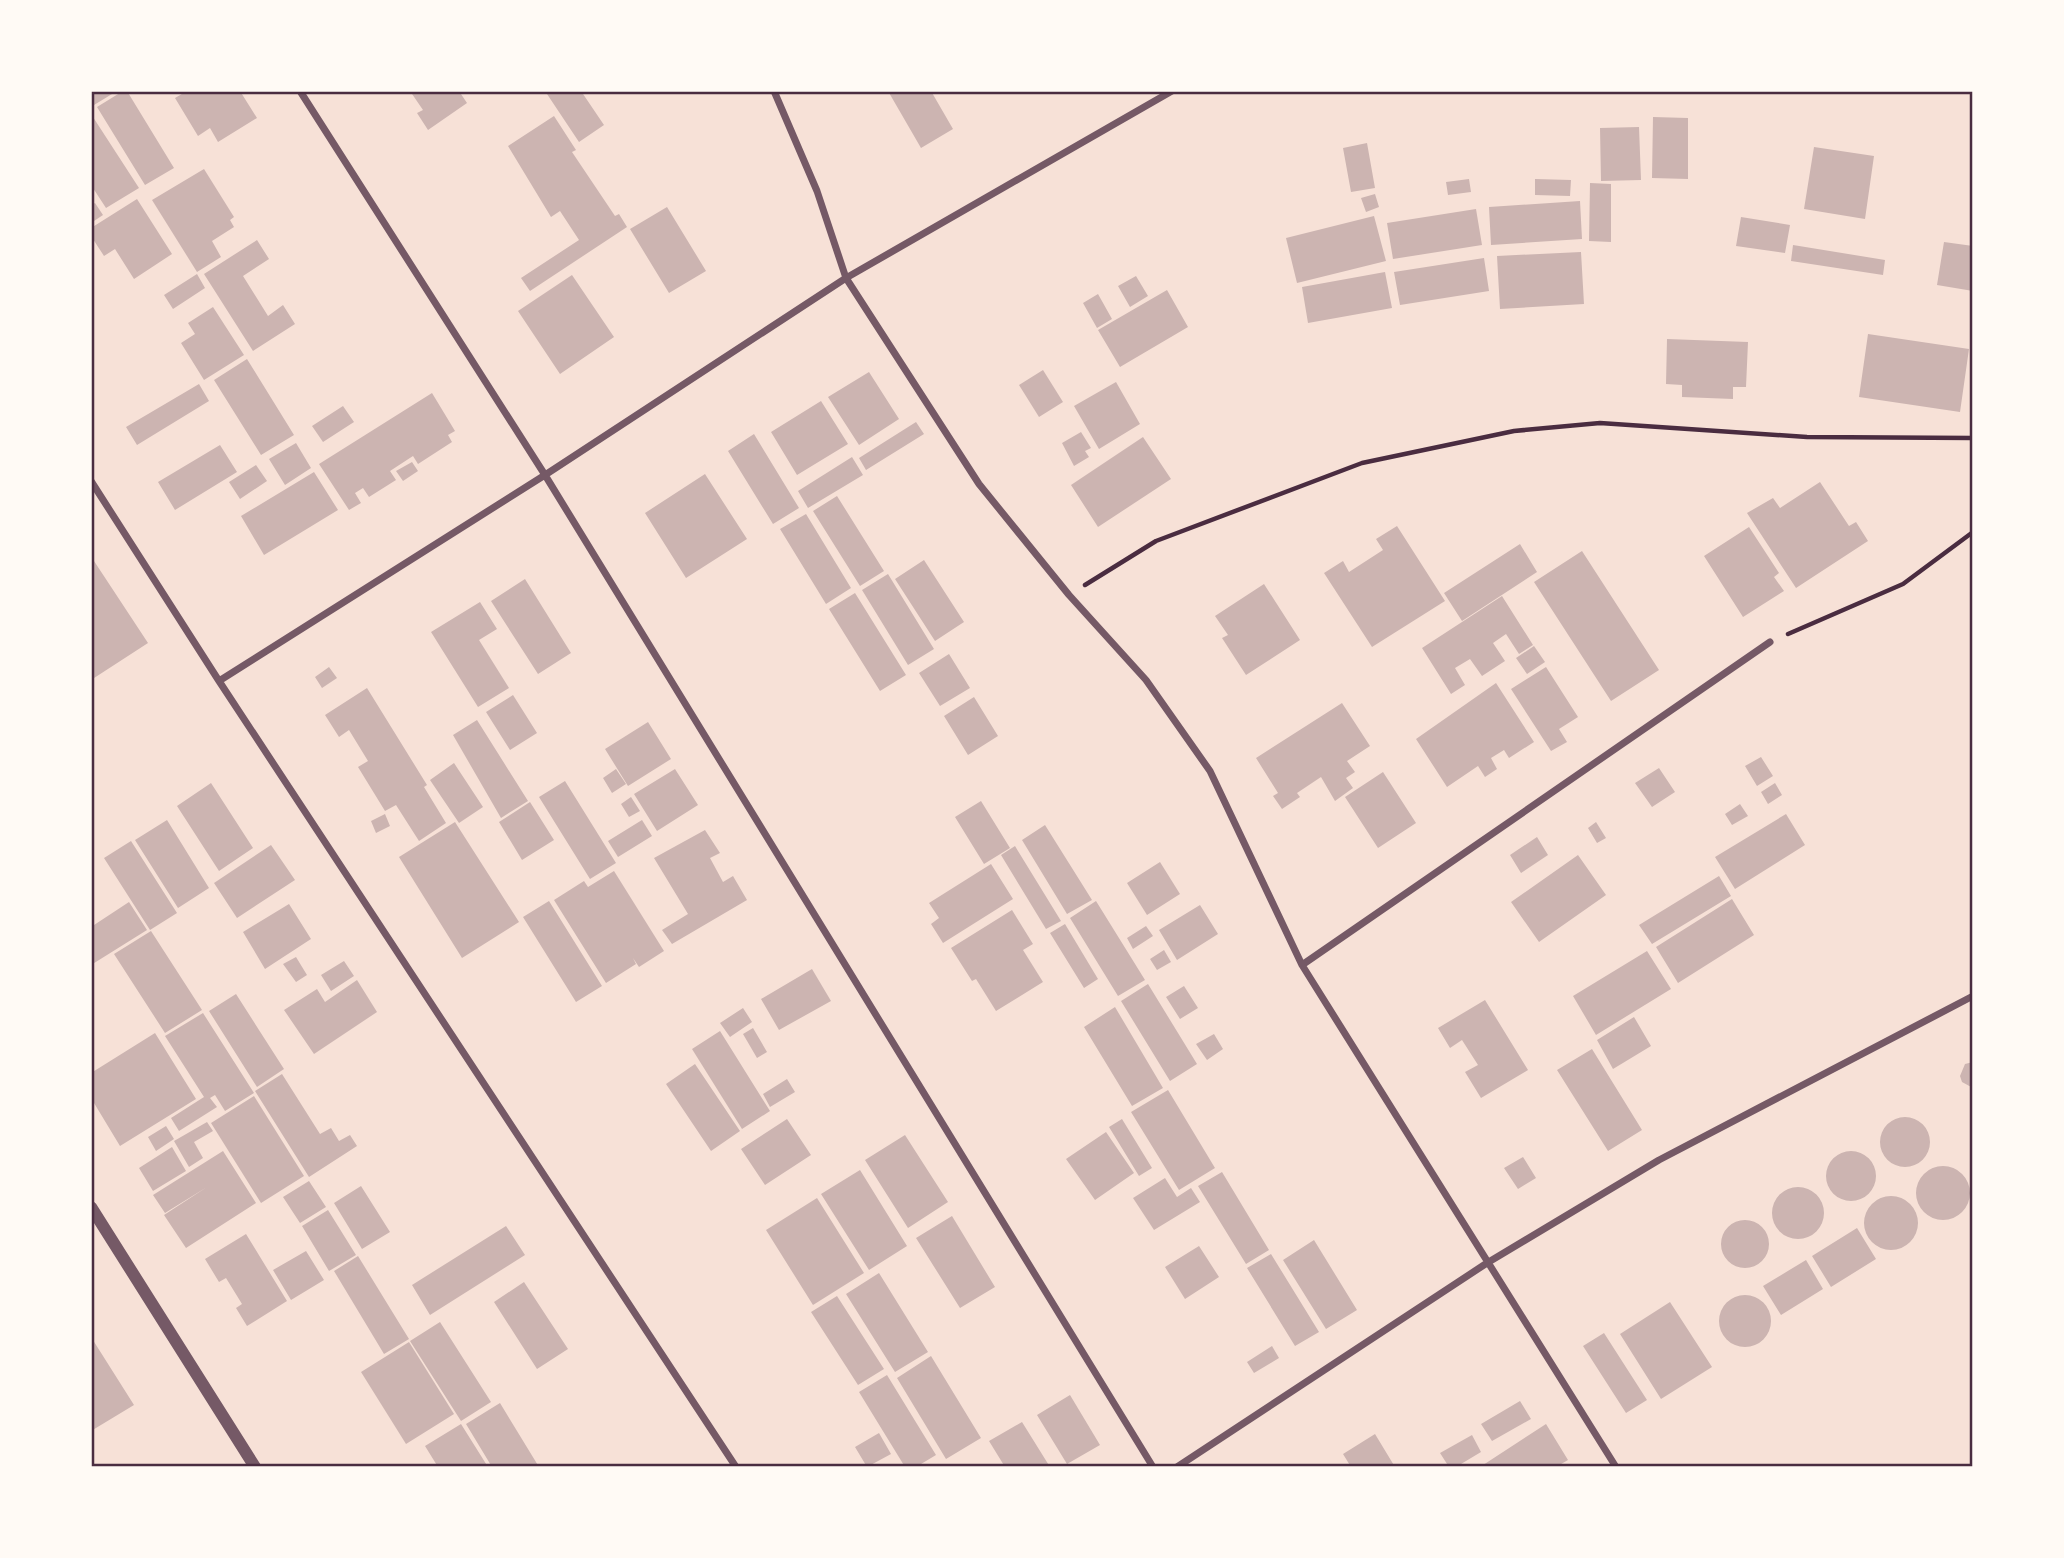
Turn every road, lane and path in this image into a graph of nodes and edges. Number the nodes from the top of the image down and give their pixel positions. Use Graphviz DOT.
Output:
graph roads {
  1 [pos="300,91"];
  2 [pos="774,91"];
  3 [pos="1172,91"];
  4 [pos="846,278"];
  5 [pos="1973,438"];
  6 [pos="545,475"];
  7 [pos="91,481"];
  8 [pos="1973,532"];
  9 [pos="1069,595"];
  10 [pos="1770,642"];
  11 [pos="219,681"];
  12 [pos="1302,965"];
  13 [pos="1973,996"];
  14 [pos="91,1207"];
  15 [pos="1487,1263"];
  16 [pos="255,1467"];
  17 [pos="736,1467"];
  18 [pos="1153,1467"];
  19 [pos="1177,1467"];
  20 [pos="1616,1467"];
  1 -- 6 [label="street"];
  2 -- 4 [label="street"];
  3 -- 4 [label="street"];
  4 -- 6 [label="street"];
  4 -- 9 [label="street"];
  5 -- 9 [label="path"];
  6 -- 11 [label="street"];
  6 -- 18 [label="street"];
  7 -- 11 [label="street"];
  8 -- 10 [label="path"];
  9 -- 12 [label="street"];
  10 -- 12 [label="street"];
  11 -- 17 [label="street"];
  12 -- 15 [label="street"];
  13 -- 15 [label="street"];
  14 -- 16 [label="street"];
  15 -- 19 [label="street"];
  15 -- 20 [label="street"];
}
